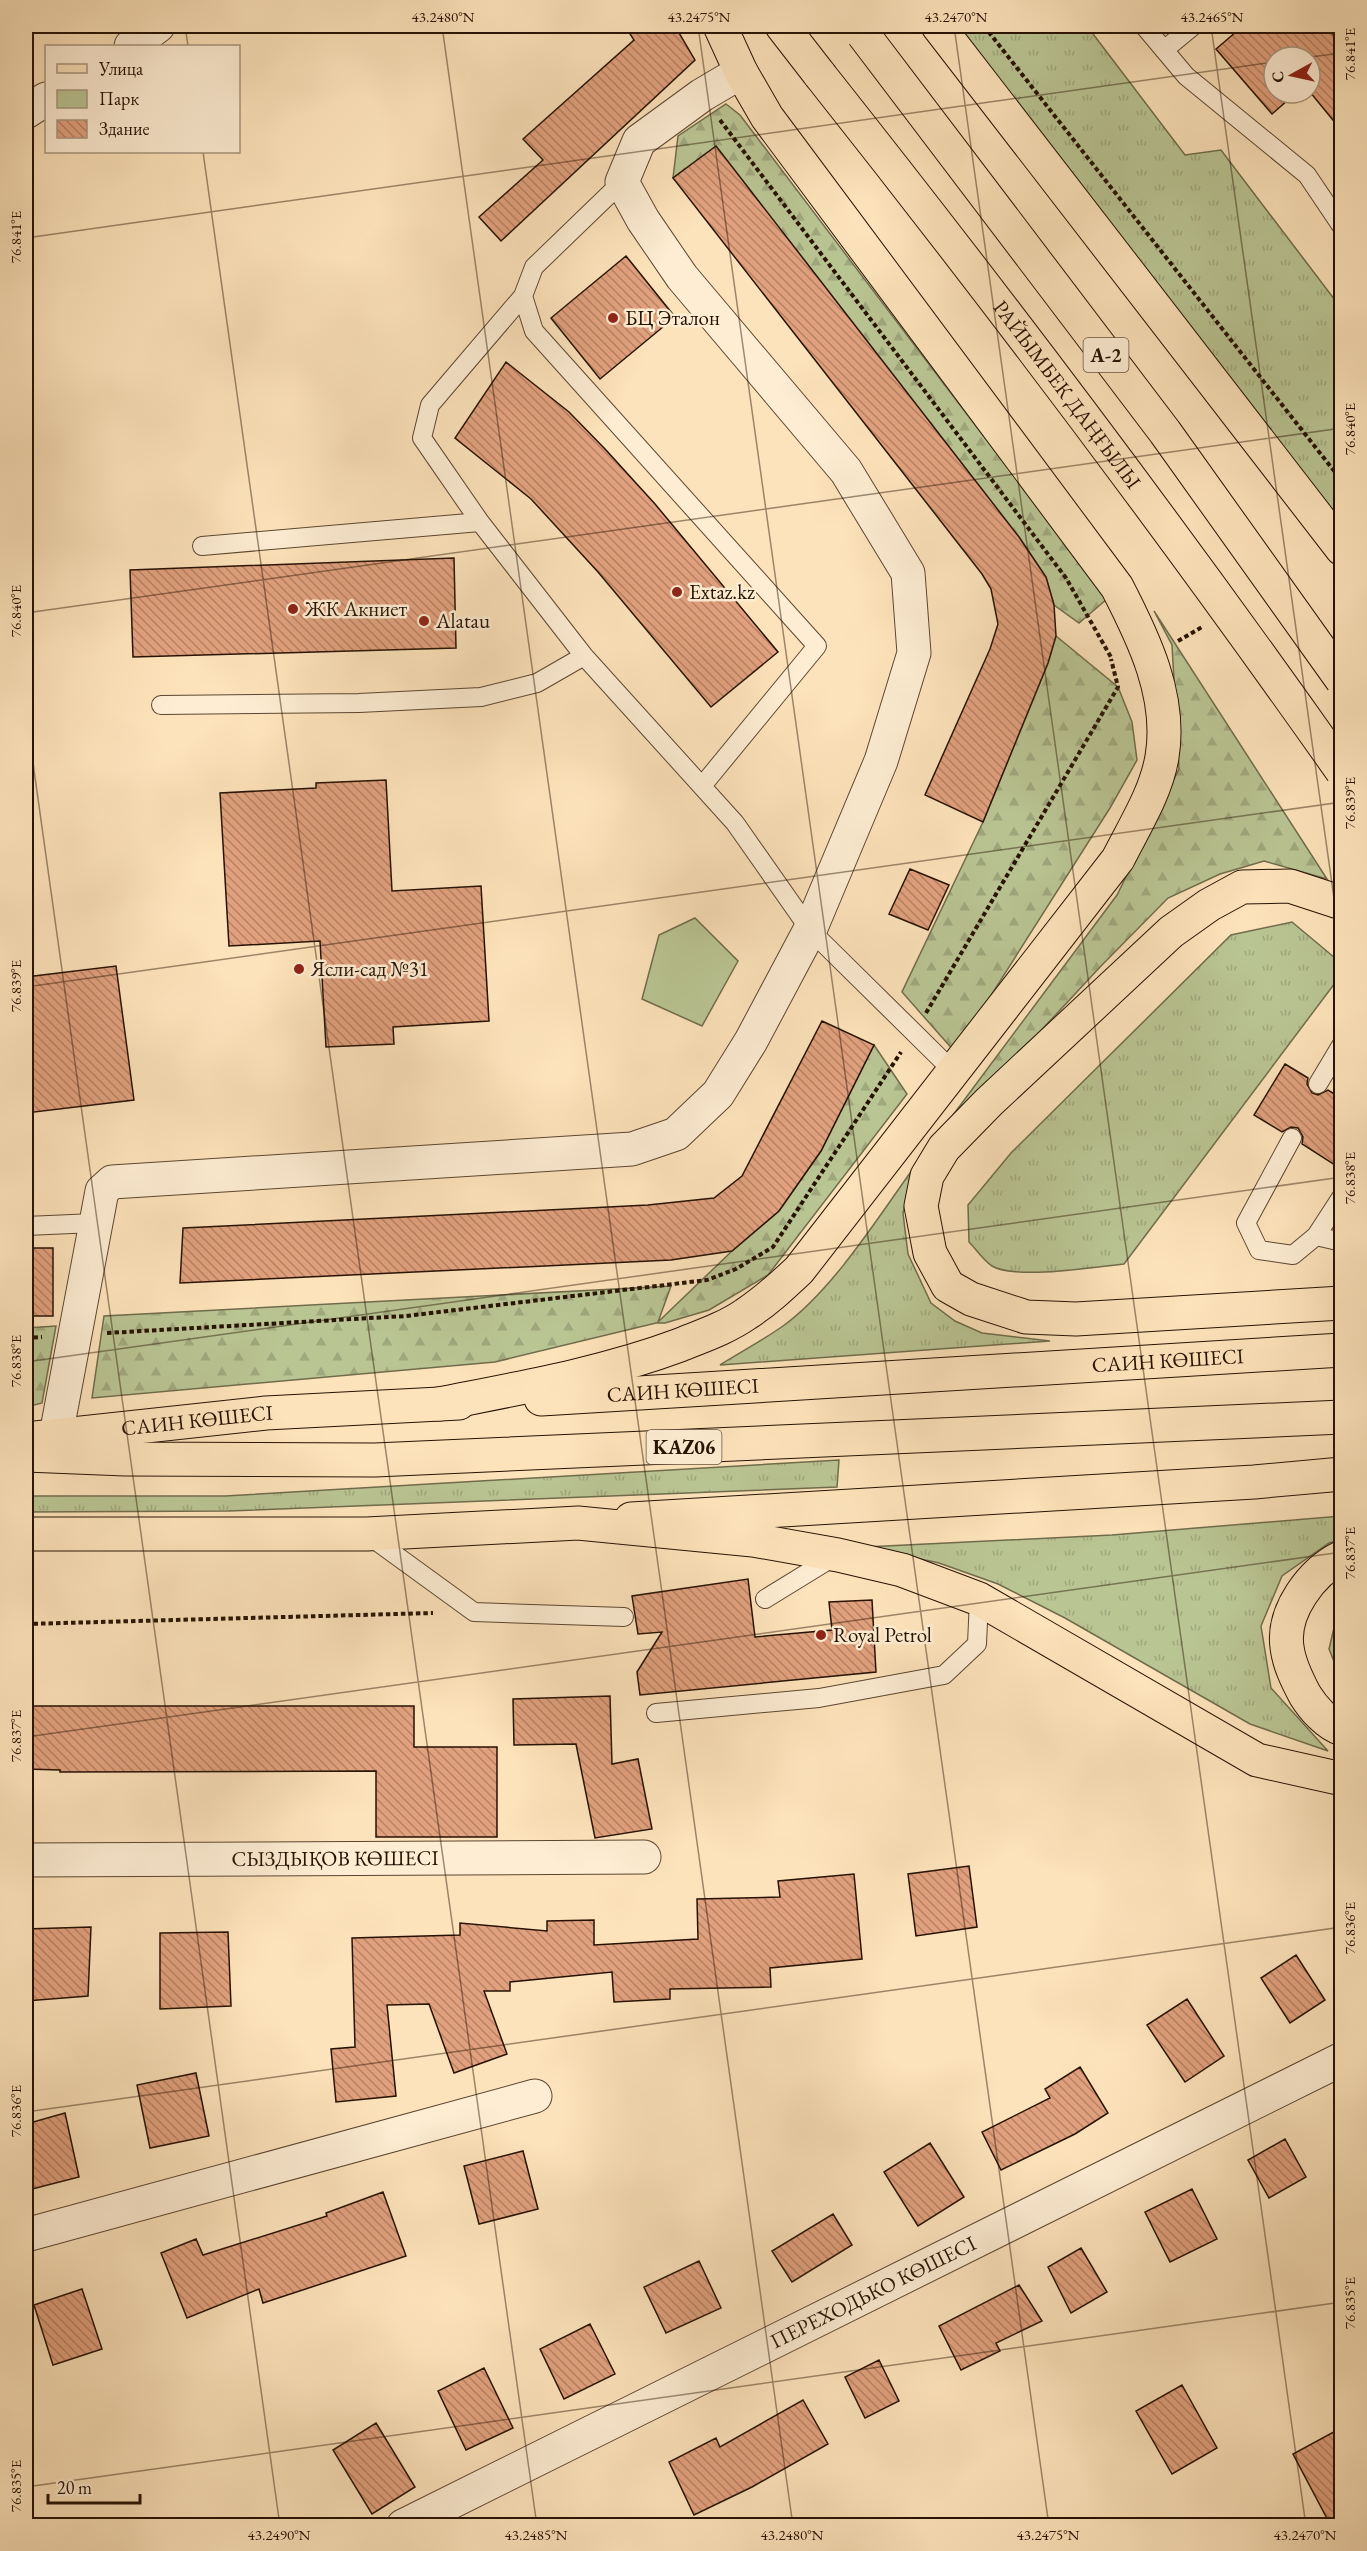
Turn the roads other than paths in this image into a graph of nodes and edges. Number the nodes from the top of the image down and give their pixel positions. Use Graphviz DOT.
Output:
graph roads {
  1 [pos="158,26"];
  2 [pos="720,26"];
  3 [pos="782,26"];
  4 [pos="938,26"];
  5 [pos="1144,26"];
  6 [pos="1193,26"];
  7 [pos="860,30"];
  8 [pos="132,45"];
  9 [pos="1164,50"];
  10 [pos="741,72"];
  11 [pos="45,100"];
  12 [pos="26,112"];
  13 [pos="622,182"];
  14 [pos="1341,227"];
  15 [pos="523,296"];
  16 [pos="480,522"];
  17 [pos="202,546"];
  18 [pos="1341,549"];
  19 [pos="584,656"];
  20 [pos="1341,680"];
  21 [pos="161,705"];
  22 [pos="1341,771"];
  23 [pos="702,786"];
  24 [pos="1341,903"];
  25 [pos="810,930"];
  26 [pos="1341,1044"];
  27 [pos="953,1071"];
  28 [pos="1318,1084"];
  29 [pos="1292,1138"];
  30 [pos="1341,1196"];
  31 [pos="95,1223"];
  32 [pos="26,1227"];
  33 [pos="1316,1236"];
  34 [pos="1341,1242"];
  35 [pos="1341,1303"];
  36 [pos="1341,1350"];
  37 [pos="439,1404"];
  38 [pos="1341,1417"];
  39 [pos="41,1437"];
  40 [pos="26,1455"];
  41 [pos="1341,1474"];
  42 [pos="578,1522"];
  43 [pos="26,1534"];
  44 [pos="367,1534"];
  45 [pos="838,1555"];
  46 [pos="1341,1557"];
  47 [pos="765,1599"];
  48 [pos="979,1599"];
  49 [pos="624,1617"];
  50 [pos="656,1713"];
  51 [pos="1341,1729"];
  52 [pos="1341,1779"];
  53 [pos="644,1857"];
  54 [pos="26,1860"];
  55 [pos="1341,2059"];
  56 [pos="535,2096"];
  57 [pos="26,2235"];
  58 [pos="403,2526"];
  1 -- 8 [label="street"];
  2 -- 10 [label="main road"];
  3 -- 22 [label="main road, РАЙЫМБЕК ДАҢҒЫЛЫ, bridge"];
  4 -- 18 [label="main road"];
  5 -- 9 [label="lane"];
  6 -- 9 [label="lane"];
  7 -- 20 [label="main road, A-2, bridge"];
  9 -- 14 [label="lane"];
  10 -- 13 [label="street"];
  10 -- 27 [label="main road"];
  11 -- 12 [label="street"];
  13 -- 15 [label="lane"];
  13 -- 25 [label="street"];
  15 -- 16 [label="lane"];
  15 -- 23 [label="lane"];
  16 -- 17 [label="lane"];
  16 -- 19 [label="lane"];
  19 -- 21 [label="lane"];
  19 -- 23 [label="lane"];
  23 -- 25 [label="lane"];
  24 -- 35 [label="main road"];
  25 -- 27 [label="lane"];
  25 -- 31 [label="street"];
  26 -- 28 [label="lane"];
  27 -- 37 [label="main road"];
  29 -- 33 [label="lane"];
  30 -- 33 [label="lane"];
  31 -- 32 [label="lane"];
  31 -- 39 [label="street"];
  33 -- 34 [label="lane"];
  36 -- 37 [label="main road, САИН КӨШЕСІ"];
  37 -- 39 [label="main road, САИН КӨШЕСІ"];
  38 -- 40 [label="main road, САИН КӨШЕСІ / KАZ06"];
  41 -- 42 [label="main road"];
  42 -- 44 [label="main road"];
  42 -- 45 [label="main road"];
  43 -- 44 [label="main road"];
  44 -- 49 [label="lane"];
  45 -- 47 [label="lane"];
  45 -- 48 [label="main road"];
  46 -- 51 [label="main road"];
  48 -- 50 [label="lane"];
  48 -- 52 [label="main road"];
  53 -- 54 [label="street, СЫЗДЫҚОВ КӨШЕСІ"];
  55 -- 58 [label="street, ПЕРЕХОДЬКО КӨШЕСІ"];
  56 -- 57 [label="street"];
}
